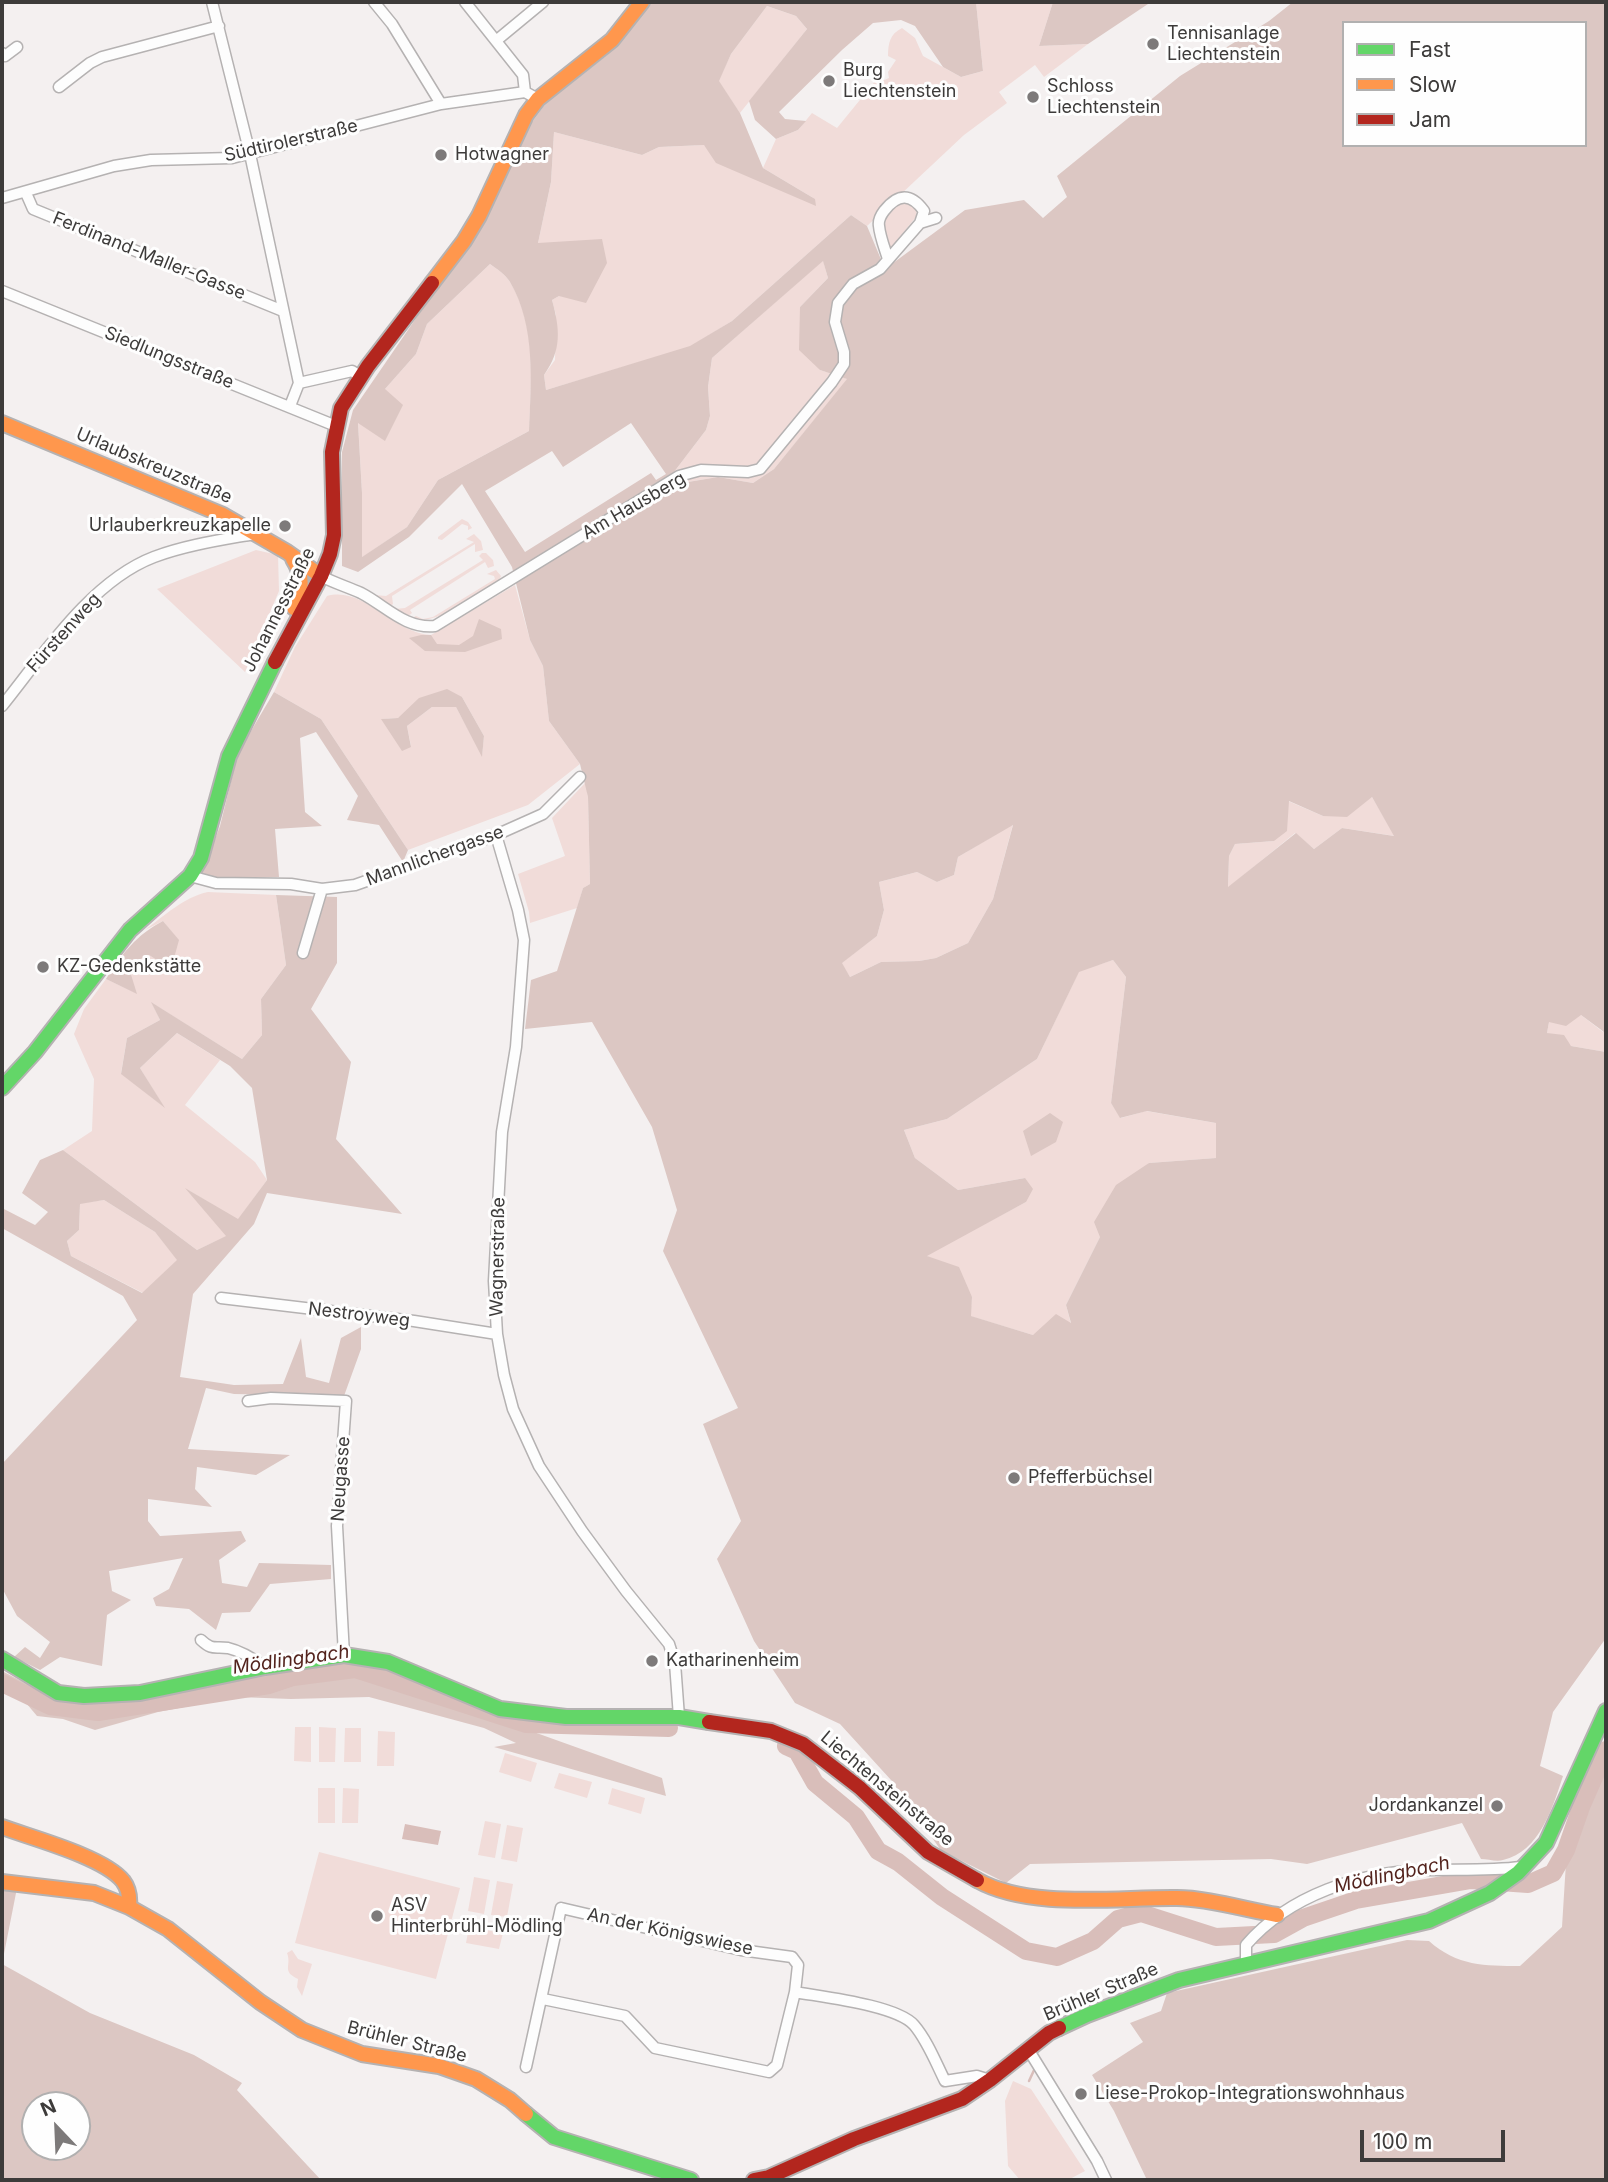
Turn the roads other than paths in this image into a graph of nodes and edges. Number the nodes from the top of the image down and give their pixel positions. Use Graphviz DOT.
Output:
graph roads {
  1 [pos="212,2"];
  2 [pos="374,2"];
  3 [pos="465,2"];
  4 [pos="543,2"];
  5 [pos="642,2"];
  6 [pos="219,26"];
  7 [pos="497,40"];
  8 [pos="17,47"];
  9 [pos="2,53"];
  10 [pos="59,87"];
  11 [pos="532,95"];
  12 [pos="441,104"];
  13 [pos="250,154"];
  14 [pos="26,193"];
  15 [pos="2,198"];
  16 [pos="936,218"];
  17 [pos="920,223"];
  18 [pos="888,259"];
  19 [pos="2,291"];
  20 [pos="283,311"];
  21 [pos="361,377"];
  22 [pos="299,383"];
  23 [pos="290,406"];
  24 [pos="2,424"];
  25 [pos="336,426"];
  26 [pos="254,534"];
  27 [pos="288,552"];
  28 [pos="321,576"];
  29 [pos="286,640"];
  30 [pos="2,706"];
  31 [pos="580,777"];
  32 [pos="496,835"];
  33 [pos="190,876"];
  34 [pos="322,889"];
  35 [pos="303,953"];
  36 [pos="2,1088"];
  37 [pos="221,1298"];
  38 [pos="497,1334"];
  39 [pos="248,1401"];
  40 [pos="201,1640"];
  41 [pos="344,1656"];
  42 [pos="2,1659"];
  43 [pos="265,1667"];
  44 [pos="1606,1711"];
  45 [pos="679,1717"];
  46 [pos="2,1827"];
  47 [pos="1518,1871"];
  48 [pos="2,1882"];
  49 [pos="129,1907"];
  50 [pos="1271,1919"];
  51 [pos="1246,1963"];
  52 [pos="795,1992"];
  53 [pos="543,1998"];
  54 [pos="1028,2049"];
  55 [pos="526,2067"];
  56 [pos="990,2080"];
  57 [pos="672,2178"];
  58 [pos="691,2180"];
  59 [pos="754,2180"];
  60 [pos="1106,2180"];
  1 -- 6 [label="street"];
  2 -- 12 [label="street"];
  3 -- 7 [label="street"];
  4 -- 7 [label="street"];
  5 -- 11 [label="main road, Johannesstraße"];
  6 -- 10 [label="street"];
  6 -- 13 [label="street"];
  7 -- 11 [label="street"];
  8 -- 9 [label="street"];
  11 -- 12 [label="street, Südtirolerstraße"];
  11 -- 21 [label="main road, Johannesstraße"];
  12 -- 13 [label="street, Südtirolerstraße"];
  13 -- 14 [label="street, Südtirolerstraße"];
  13 -- 20 [label="street"];
  14 -- 15 [label="street, Südtirolerstraße"];
  14 -- 20 [label="street, Ferdinand-Maller-Gasse"];
  16 -- 17 [label="street"];
  17 -- 18 [label="street, Am Hausberg"];
  17 -- 18 [label="street"];
  18 -- 28 [label="street, Am Hausberg"];
  19 -- 23 [label="street, Siedlungsstraße"];
  20 -- 22 [label="street"];
  21 -- 22 [label="street"];
  21 -- 25 [label="main road, Johannesstraße"];
  22 -- 23 [label="street"];
  23 -- 25 [label="street, Siedlungsstraße"];
  24 -- 26 [label="main road, Urlaubskreuzstraße"];
  25 -- 28 [label="main road, Johannesstraße"];
  26 -- 27 [label="main road, Urlaubskreuzstraße"];
  26 -- 30 [label="street, Fürstenweg"];
  27 -- 28 [label="main road, Urlaubskreuzstraße"];
  27 -- 29 [label="main road"];
  28 -- 29 [label="main road, Johannesstraße"];
  29 -- 33 [label="main road, Johannesstraße"];
  31 -- 32 [label="street, Mannlichergasse"];
  32 -- 34 [label="street, Mannlichergasse"];
  32 -- 38 [label="street, Wagnerstraße"];
  33 -- 34 [label="street, Mannlichergasse"];
  33 -- 36 [label="main road, Johannesstraße"];
  34 -- 35 [label="street"];
  37 -- 38 [label="street, Nestroyweg"];
  38 -- 45 [label="street, Wagnerstraße"];
  39 -- 41 [label="street, Neugasse"];
  40 -- 43 [label="street"];
  41 -- 43 [label="main road, Liechtensteinstraße"];
  41 -- 45 [label="main road, Liechtensteinstraße"];
  42 -- 43 [label="main road, Liechtensteinstraße"];
  44 -- 47 [label="main road, Brühler Straße"];
  45 -- 50 [label="main road, Liechtensteinstraße"];
  46 -- 49 [label="main road"];
  47 -- 50 [label="street"];
  47 -- 51 [label="main road, Brühler Straße"];
  48 -- 49 [label="main road, Brühler Straße"];
  49 -- 57 [label="main road, Brühler Straße"];
  50 -- 51 [label="street"];
  51 -- 54 [label="main road, Brühler Straße"];
  52 -- 53 [label="street, An der Königswiese"];
  52 -- 53 [label="street, An der Königswiese"];
  52 -- 56 [label="street"];
  53 -- 55 [label="street, An der Königswiese"];
  54 -- 56 [label="main road, Brühler Straße"];
  54 -- 60 [label="street"];
  56 -- 59 [label="main road, Brühler Straße"];
  57 -- 58 [label="main road, Brühler Straße"];
}
